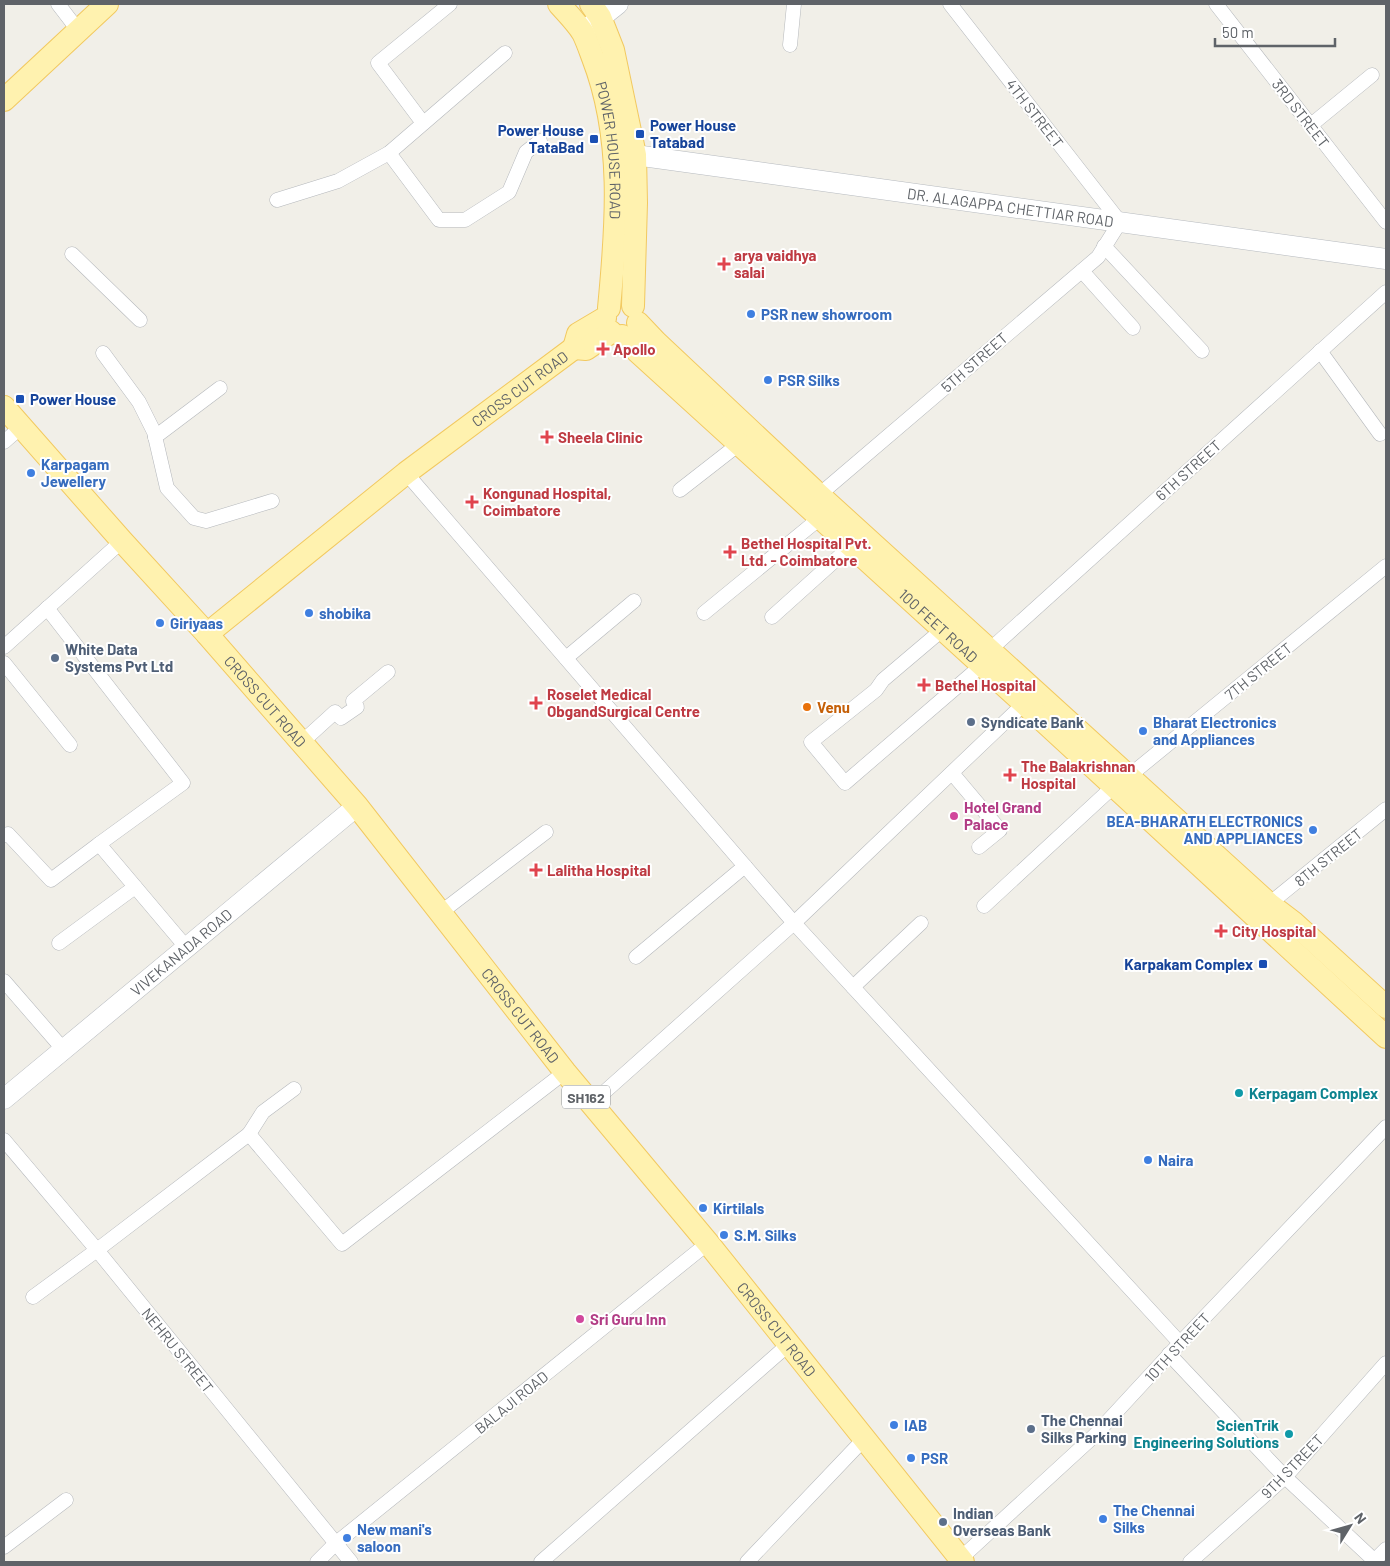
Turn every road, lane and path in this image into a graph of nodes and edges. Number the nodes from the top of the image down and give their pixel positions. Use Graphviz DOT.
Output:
graph roads {
  1 [pos="58,4"];
  2 [pos="107,4"];
  3 [pos="450,4"];
  4 [pos="618,4"];
  5 [pos="794,4"];
  6 [pos="950,4"];
  7 [pos="1216,4"];
  8 [pos="564,6"];
  9 [pos="596,10"];
  10 [pos="78,30"];
  11 [pos="583,32"];
  12 [pos="790,46"];
  13 [pos="505,53"];
  14 [pos="1372,75"];
  15 [pos="4,100"];
  16 [pos="423,123"];
  17 [pos="1311,126"];
  18 [pos="540,141"];
  19 [pos="389,153"];
  20 [pos="635,156"];
  21 [pos="277,200"];
  22 [pos="1120,222"];
  23 [pos="1386,222"];
  24 [pos="1104,246"];
  25 [pos="72,254"];
  26 [pos="1386,258"];
  27 [pos="1082,270"];
  28 [pos="1386,292"];
  29 [pos="140,320"];
  30 [pos="620,320"];
  31 [pos="1133,328"];
  32 [pos="1202,351"];
  33 [pos="1320,351"];
  34 [pos="103,353"];
  35 [pos="220,388"];
  36 [pos="4,407"];
  37 [pos="12,434"];
  38 [pos="1380,434"];
  39 [pos="155,438"];
  40 [pos="739,444"];
  41 [pos="406,473"];
  42 [pos="680,490"];
  43 [pos="819,495"];
  44 [pos="272,501"];
  45 [pos="820,518"];
  46 [pos="122,541"];
  47 [pos="850,546"];
  48 [pos="1386,566"];
  49 [pos="634,601"];
  50 [pos="47,608"];
  51 [pos="704,613"];
  52 [pos="772,617"];
  53 [pos="942,630"];
  54 [pos="207,634"];
  55 [pos="4,647"];
  56 [pos="566,658"];
  57 [pos="983,659"];
  58 [pos="4,664"];
  59 [pos="388,672"];
  60 [pos="1030,698"];
  61 [pos="302,742"];
  62 [pos="70,746"];
  63 [pos="952,773"];
  64 [pos="1122,781"];
  65 [pos="357,806"];
  66 [pos="1386,809"];
  67 [pos="546,832"];
  68 [pos="4,835"];
  69 [pos="99,844"];
  70 [pos="979,847"];
  71 [pos="746,866"];
  72 [pos="135,887"];
  73 [pos="1270,904"];
  74 [pos="984,906"];
  75 [pos="440,913"];
  76 [pos="794,923"];
  77 [pos="921,923"];
  78 [pos="59,943"];
  79 [pos="186,948"];
  80 [pos="636,958"];
  81 [pos="4,981"];
  82 [pos="853,987"];
  83 [pos="1386,1007"];
  84 [pos="1386,1037"];
  85 [pos="63,1050"];
  86 [pos="565,1072"];
  87 [pos="294,1090"];
  88 [pos="4,1099"];
  89 [pos="591,1104"];
  90 [pos="1386,1127"];
  91 [pos="249,1134"];
  92 [pos="4,1140"];
  93 [pos="708,1242"];
  94 [pos="98,1250"];
  95 [pos="33,1297"];
  96 [pos="1180,1343"];
  97 [pos="789,1344"];
  98 [pos="1169,1354"];
  99 [pos="1386,1363"];
  100 [pos="864,1438"];
  101 [pos="1284,1477"];
  102 [pos="66,1500"];
  103 [pos="336,1544"];
  104 [pos="4,1547"];
  105 [pos="1386,1549"];
  106 [pos="961,1561"];
  107 [pos="316,1562"];
  108 [pos="351,1562"];
  109 [pos="541,1562"];
  110 [pos="747,1562"];
  111 [pos="1190,1562"];
  112 [pos="1375,1562"];
  1 -- 10 [label="street"];
  2 -- 10 [label="main road"];
  3 -- 16 [label="street"];
  4 -- 9 [label="street"];
  5 -- 12 [label="street"];
  6 -- 22 [label="street, 4TH STREET"];
  7 -- 17 [label="street, 3RD STREET"];
  8 -- 11 [label="main road, POWER HOUSE ROAD"];
  9 -- 11 [label="street"];
  9 -- 20 [label="main road, POWER HOUSE ROAD"];
  10 -- 15 [label="main road"];
  11 -- 30 [label="main road, POWER HOUSE ROAD"];
  13 -- 16 [label="street"];
  14 -- 17 [label="street"];
  16 -- 19 [label="street"];
  17 -- 23 [label="street, 3RD STREET"];
  18 -- 19 [label="street"];
  19 -- 21 [label="street"];
  20 -- 22 [label="street, DR. ALAGAPPA CHETTIAR ROAD"];
  20 -- 30 [label="main road, POWER HOUSE ROAD"];
  22 -- 24 [label="street, 5TH STREET"];
  22 -- 26 [label="street, DR. ALAGAPPA CHETTIAR ROAD"];
  24 -- 27 [label="street, 5TH STREET"];
  24 -- 32 [label="street"];
  25 -- 29 [label="street"];
  27 -- 31 [label="street"];
  27 -- 43 [label="street, 5TH STREET"];
  28 -- 33 [label="street, 6TH STREET"];
  30 -- 40 [label="main road, 100 FEET ROAD"];
  30 -- 41 [label="main road, CROSS CUT ROAD"];
  30 -- 43 [label="main road, 100 FEET ROAD"];
  33 -- 38 [label="street"];
  33 -- 57 [label="street, 6TH STREET"];
  34 -- 39 [label="street"];
  35 -- 39 [label="street"];
  36 -- 37 [label="main road, CROSS CUT ROAD"];
  37 -- 46 [label="main road, CROSS CUT ROAD"];
  39 -- 44 [label="street"];
  40 -- 42 [label="street"];
  40 -- 45 [label="main road, 100 FEET ROAD"];
  41 -- 54 [label="main road, CROSS CUT ROAD"];
  41 -- 56 [label="street"];
  43 -- 57 [label="main road, 100 FEET ROAD"];
  45 -- 47 [label="main road, 100 FEET ROAD"];
  45 -- 51 [label="street"];
  46 -- 50 [label="street"];
  46 -- 54 [label="main road, CROSS CUT ROAD"];
  47 -- 52 [label="street"];
  47 -- 53 [label="main road, 100 FEET ROAD"];
  48 -- 64 [label="street, 7TH STREET"];
  49 -- 56 [label="street"];
  50 -- 55 [label="street"];
  50 -- 69 [label="street"];
  53 -- 57 [label="main road, 100 FEET ROAD"];
  53 -- 57 [label="street, 6TH STREET"];
  54 -- 61 [label="main road, CROSS CUT ROAD / SH162"];
  56 -- 71 [label="street"];
  57 -- 60 [label="main road, 100 FEET ROAD"];
  58 -- 62 [label="street"];
  59 -- 61 [label="street"];
  60 -- 63 [label="street"];
  60 -- 64 [label="main road, 100 FEET ROAD"];
  61 -- 65 [label="main road, CROSS CUT ROAD / SH162"];
  63 -- 70 [label="street"];
  63 -- 76 [label="street"];
  64 -- 73 [label="main road, 100 FEET ROAD"];
  64 -- 74 [label="street, 7TH STREET"];
  64 -- 84 [label="main road, 100 FEET ROAD"];
  65 -- 75 [label="main road, CROSS CUT ROAD / SH162"];
  65 -- 79 [label="street, VIVEKANADA ROAD"];
  66 -- 73 [label="street, 8TH STREET"];
  67 -- 75 [label="street"];
  68 -- 69 [label="street"];
  69 -- 72 [label="street"];
  71 -- 76 [label="street"];
  71 -- 80 [label="street"];
  72 -- 78 [label="street"];
  72 -- 79 [label="street"];
  73 -- 83 [label="main road, 100 FEET ROAD"];
  75 -- 86 [label="main road, CROSS CUT ROAD / SH162"];
  76 -- 82 [label="street"];
  76 -- 89 [label="street"];
  77 -- 82 [label="street"];
  79 -- 85 [label="street, VIVEKANADA ROAD"];
  81 -- 85 [label="street"];
  82 -- 96 [label="street"];
  85 -- 88 [label="street, VIVEKANADA ROAD"];
  86 -- 89 [label="main road, CROSS CUT ROAD / SH162"];
  86 -- 91 [label="street"];
  87 -- 91 [label="street"];
  89 -- 93 [label="main road, CROSS CUT ROAD / SH162"];
  90 -- 96 [label="street, 10TH STREET"];
  91 -- 94 [label="street"];
  92 -- 94 [label="street, NEHRU STREET"];
  93 -- 97 [label="main road, CROSS CUT ROAD / SH162"];
  93 -- 103 [label="street, BALAJI ROAD"];
  94 -- 95 [label="street"];
  94 -- 103 [label="street, NEHRU STREET"];
  96 -- 98 [label="street, 10TH STREET"];
  97 -- 100 [label="main road, CROSS CUT ROAD / SH162"];
  97 -- 109 [label="street"];
  98 -- 101 [label="street"];
  98 -- 106 [label="street, 10TH STREET"];
  99 -- 101 [label="street, 9TH STREET"];
  100 -- 106 [label="main road, CROSS CUT ROAD / SH162"];
  100 -- 110 [label="street"];
  101 -- 111 [label="street, 9TH STREET"];
  101 -- 112 [label="street"];
  102 -- 104 [label="street"];
  103 -- 107 [label="street, BALAJI ROAD"];
  103 -- 108 [label="street, NEHRU STREET"];
  105 -- 112 [label="street"];
}
